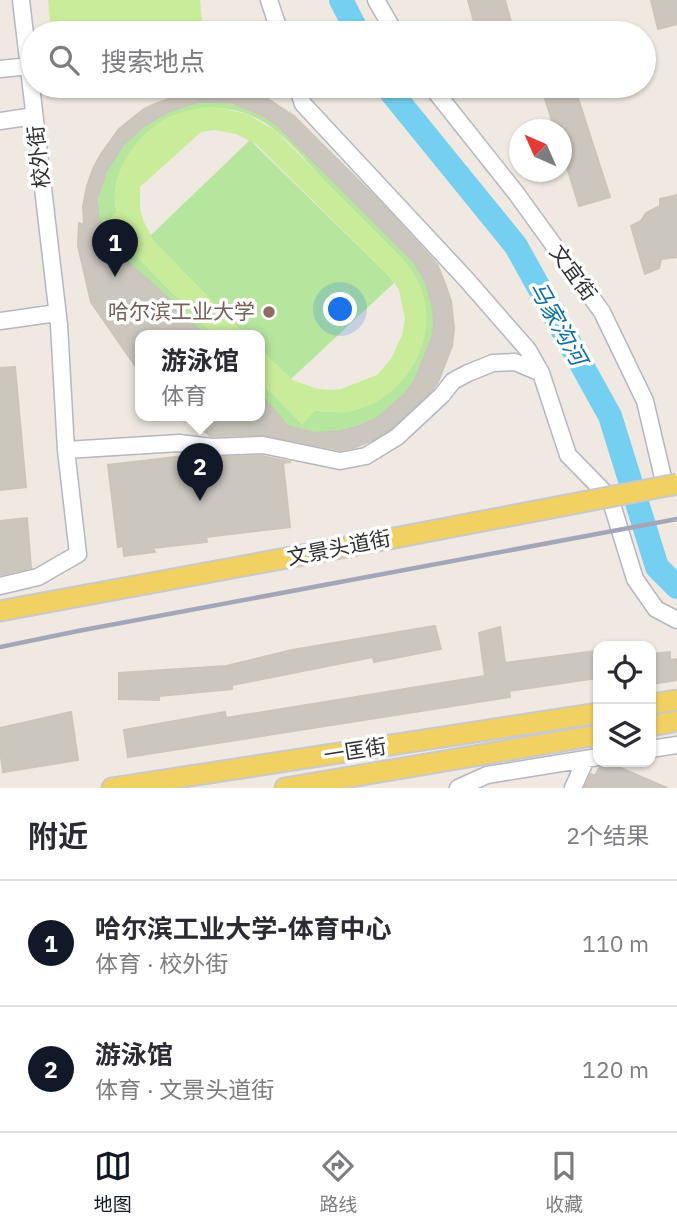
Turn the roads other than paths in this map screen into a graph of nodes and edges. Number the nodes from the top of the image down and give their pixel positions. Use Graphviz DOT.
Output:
graph roads {
  1 [pos="21,0"];
  2 [pos="269,0"];
  3 [pos="376,0"];
  4 [pos="24,21"];
  5 [pos="276,21"];
  6 [pos="388,21"];
  7 [pos="21,67"];
  8 [pos="0,69"];
  9 [pos="32,98"];
  10 [pos="301,98"];
  11 [pos="441,98"];
  12 [pos="34,116"];
  13 [pos="0,121"];
  14 [pos="57,313"];
  15 [pos="0,321"];
  16 [pos="541,373"];
  17 [pos="66,450"];
  18 [pos="671,485"];
  19 [pos="0,586"];
  20 [pos="0,611"];
  21 [pos="677,620"];
  22 [pos="677,700"];
  23 [pos="656,703"];
  24 [pos="593,714"];
  25 [pos="677,721"];
  26 [pos="656,725"];
  27 [pos="593,736"];
  28 [pos="677,745"];
  29 [pos="656,748"];
  30 [pos="592,758"];
  31 [pos="197,782"];
  32 [pos="156,785"];
  33 [pos="112,788"];
  34 [pos="285,788"];
  35 [pos="458,788"];
  36 [pos="573,788"];
  1 -- 4 [label="street, 校外街"];
  2 -- 5 [label="street"];
  3 -- 6 [label="street"];
  7 -- 8 [label="street"];
  9 -- 12 [label="street, 校外街"];
  10 -- 16 [label="street"];
  11 -- 18 [label="street, 文宜街"];
  12 -- 13 [label="street"];
  12 -- 14 [label="street, 校外街"];
  14 -- 15 [label="street"];
  14 -- 17 [label="street, 校外街"];
  16 -- 17 [label="street"];
  16 -- 21 [label="street"];
  17 -- 19 [label="street, 校外街"];
  18 -- 20 [label="main road, 文景头道街, bridge"];
  22 -- 23 [label="main road"];
  24 -- 31 [label="main road, 一匡街"];
  25 -- 26 [label="main road"];
  27 -- 34 [label="main road, 一匡街"];
  28 -- 29 [label="street"];
  30 -- 35 [label="street"];
  30 -- 36 [label="street"];
  31 -- 32 [label="main road, 一匡街"];
  32 -- 33 [label="main road, 一匡街"];
}
